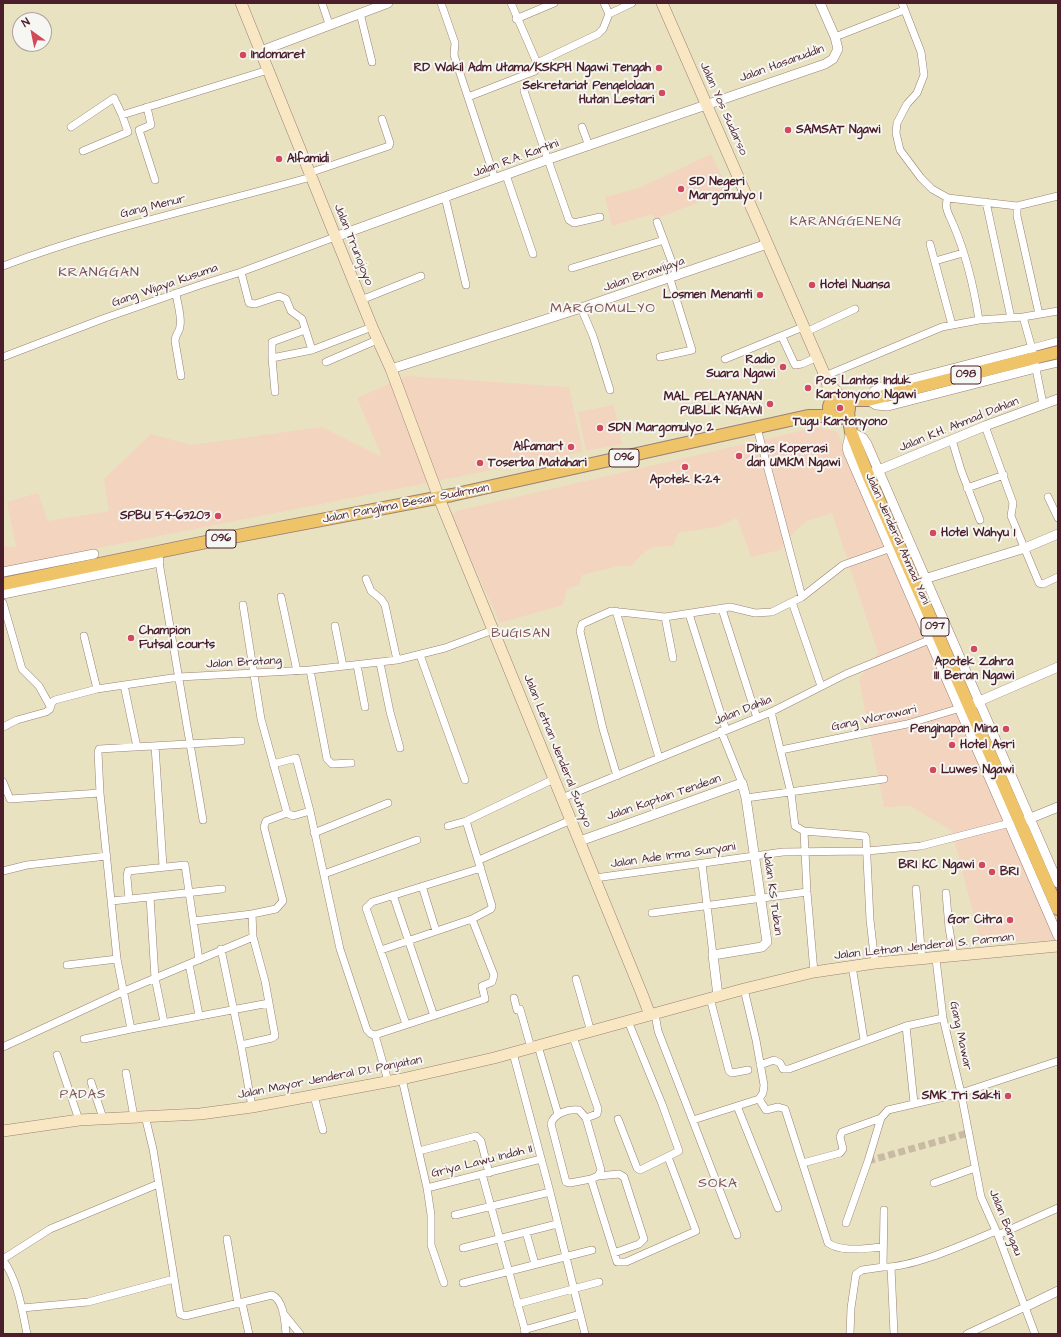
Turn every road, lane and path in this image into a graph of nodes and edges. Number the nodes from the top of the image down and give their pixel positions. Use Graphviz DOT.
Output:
graph roads {
  1 [pos="241,3"];
  2 [pos="322,3"];
  3 [pos="388,3"];
  4 [pos="441,3"];
  5 [pos="511,3"];
  6 [pos="554,3"];
  7 [pos="604,3"];
  8 [pos="632,3"];
  9 [pos="662,3"];
  10 [pos="820,3"];
  11 [pos="903,6"];
  12 [pos="360,13"];
  13 [pos="609,14"];
  14 [pos="516,20"];
  15 [pos="329,24"];
  16 [pos="835,37"];
  17 [pos="261,51"];
  18 [pos="372,62"];
  19 [pos="537,63"];
  20 [pos="268,70"];
  21 [pos="524,91"];
  22 [pos="468,97"];
  23 [pos="706,104"];
  24 [pos="147,108"];
  25 [pos="122,115"];
  26 [pos="382,119"];
  27 [pos="71,127"];
  28 [pos="582,127"];
  29 [pos="589,146"];
  30 [pos="83,151"];
  31 [pos="549,159"];
  32 [pos="310,175"];
  33 [pos="506,176"];
  34 [pos="494,179"];
  35 [pos="154,180"];
  36 [pos="1058,196"];
  37 [pos="445,197"];
  38 [pos="948,198"];
  39 [pos="986,202"];
  40 [pos="1017,206"];
  41 [pos="600,217"];
  42 [pos="657,222"];
  43 [pos="335,237"];
  44 [pos="664,240"];
  45 [pos="767,244"];
  46 [pos="930,244"];
  47 [pos="963,253"];
  48 [pos="533,254"];
  49 [pos="935,261"];
  50 [pos="3,266"];
  51 [pos="572,268"];
  52 [pos="241,272"];
  53 [pos="420,276"];
  54 [pos="674,278"];
  55 [pos="466,285"];
  56 [pos="176,294"];
  57 [pos="361,300"];
  58 [pos="581,308"];
  59 [pos="855,309"];
  60 [pos="1058,311"];
  61 [pos="1039,314"];
  62 [pos="1023,317"];
  63 [pos="1011,318"];
  64 [pos="978,320"];
  65 [pos="952,325"];
  66 [pos="372,328"];
  67 [pos="305,330"];
  68 [pos="805,330"];
  69 [pos="782,337"];
  70 [pos="378,340"];
  71 [pos="1058,341"];
  72 [pos="312,350"];
  73 [pos="1058,352"];
  74 [pos="3,357"];
  75 [pos="660,357"];
  76 [pos="817,357"];
  77 [pos="272,358"];
  78 [pos="1034,358"];
  79 [pos="725,359"];
  80 [pos="326,362"];
  81 [pos="1058,363"];
  82 [pos="391,369"];
  83 [pos="181,376"];
  84 [pos="826,378"];
  85 [pos="966,381"];
  86 [pos="906,386"];
  87 [pos="610,390"];
  88 [pos="275,392"];
  89 [pos="1058,399"];
  90 [pos="868,400"];
  91 [pos="1043,404"];
  92 [pos="839,408"];
  93 [pos="985,426"];
  94 [pos="757,428"];
  95 [pos="851,432"];
  96 [pos="952,440"];
  97 [pos="873,472"];
  98 [pos="1004,475"];
  99 [pos="967,488"];
  100 [pos="1048,497"];
  101 [pos="439,498"];
  102 [pos="1058,518"];
  103 [pos="980,520"];
  104 [pos="1058,534"];
  105 [pos="895,547"];
  106 [pos="1025,548"];
  107 [pos="94,554"];
  108 [pos="158,557"];
  109 [pos="114,566"];
  110 [pos="3,572"];
  111 [pos="1058,577"];
  112 [pos="366,578"];
  113 [pos="921,580"];
  114 [pos="3,584"];
  115 [pos="3,594"];
  116 [pos="281,597"];
  117 [pos="802,597"];
  118 [pos="792,602"];
  119 [pos="3,603"];
  120 [pos="243,605"];
  121 [pos="722,608"];
  122 [pos="616,611"];
  123 [pos="689,614"];
  124 [pos="666,617"];
  125 [pos="335,626"];
  126 [pos="493,630"];
  127 [pos="84,636"];
  128 [pos="939,636"];
  129 [pos="420,655"];
  130 [pos="673,658"];
  131 [pos="397,660"];
  132 [pos="380,663"];
  133 [pos="357,665"];
  134 [pos="343,666"];
  135 [pos="1058,667"];
  136 [pos="310,670"];
  137 [pos="297,671"];
  138 [pos="253,673"];
  139 [pos="179,677"];
  140 [pos="124,685"];
  141 [pos="821,686"];
  142 [pos="98,689"];
  143 [pos="970,705"];
  144 [pos="50,706"];
  145 [pos="365,707"];
  146 [pos="771,712"];
  147 [pos="757,718"];
  148 [pos="3,727"];
  149 [pos="724,731"];
  150 [pos="241,741"];
  151 [pos="190,744"];
  152 [pos="155,746"];
  153 [pos="137,747"];
  154 [pos="400,748"];
  155 [pos="781,750"];
  156 [pos="659,758"];
  157 [pos="351,763"];
  158 [pos="273,764"];
  159 [pos="617,776"];
  160 [pos="554,779"];
  161 [pos="884,779"];
  162 [pos="465,780"];
  163 [pos="3,782"];
  164 [pos="742,783"];
  165 [pos="100,793"];
  166 [pos="790,794"];
  167 [pos="562,798"];
  168 [pos="746,798"];
  169 [pos="388,803"];
  170 [pos="1058,807"];
  171 [pos="310,811"];
  172 [pos="287,813"];
  173 [pos="203,820"];
  174 [pos="571,820"];
  175 [pos="466,821"];
  176 [pos="1020,821"];
  177 [pos="448,826"];
  178 [pos="804,831"];
  179 [pos="314,833"];
  180 [pos="417,840"];
  181 [pos="580,841"];
  182 [pos="805,851"];
  183 [pos="867,851"];
  184 [pos="107,856"];
  185 [pos="754,856"];
  186 [pos="480,864"];
  187 [pos="702,864"];
  188 [pos="163,866"];
  189 [pos="3,871"];
  190 [pos="324,874"];
  191 [pos="595,878"];
  192 [pos="1058,883"];
  193 [pos="422,886"];
  194 [pos="222,889"];
  195 [pos="916,889"];
  196 [pos="807,892"];
  197 [pos="189,893"];
  198 [pos="946,894"];
  199 [pos="393,895"];
  200 [pos="150,897"];
  201 [pos="762,898"];
  202 [pos="129,900"];
  203 [pos="112,901"];
  204 [pos="707,906"];
  205 [pos="1058,909"];
  206 [pos="652,913"];
  207 [pos="252,914"];
  208 [pos="472,919"];
  209 [pos="194,921"];
  210 [pos="436,931"];
  211 [pos="1058,936"];
  212 [pos="253,937"];
  213 [pos="408,941"];
  214 [pos="1058,946"];
  215 [pos="221,949"];
  216 [pos="381,950"];
  217 [pos="713,955"];
  218 [pos="954,957"];
  219 [pos="117,959"];
  220 [pos="936,959"];
  221 [pos="199,960"];
  222 [pos="922,960"];
  223 [pos="875,963"];
  224 [pos="189,964"];
  225 [pos="67,965"];
  226 [pos="852,966"];
  227 [pos="814,972"];
  228 [pos="155,978"];
  229 [pos="576,979"];
  230 [pos="744,989"];
  231 [pos="122,992"];
  232 [pos="714,997"];
  233 [pos="514,998"];
  234 [pos="269,1003"];
  235 [pos="234,1010"];
  236 [pos="199,1015"];
  237 [pos="652,1015"];
  238 [pos="434,1016"];
  239 [pos="942,1018"];
  240 [pos="628,1021"];
  241 [pos="164,1022"];
  242 [pos="406,1024"];
  243 [pos="906,1026"];
  244 [pos="131,1029"];
  245 [pos="591,1032"];
  246 [pos="375,1035"];
  247 [pos="573,1037"];
  248 [pos="84,1039"];
  249 [pos="864,1040"];
  250 [pos="241,1045"];
  251 [pos="3,1047"];
  252 [pos="534,1047"];
  253 [pos="513,1053"];
  254 [pos="57,1055"];
  255 [pos="1058,1061"];
  256 [pos="760,1065"];
  257 [pos="748,1070"];
  258 [pos="126,1073"];
  259 [pos="402,1078"];
  260 [pos="388,1081"];
  261 [pos="91,1082"];
  262 [pos="961,1093"];
  263 [pos="314,1096"];
  264 [pos="758,1099"];
  265 [pos="914,1103"];
  266 [pos="737,1106"];
  267 [pos="252,1107"];
  268 [pos="558,1114"];
  269 [pos="140,1116"];
  270 [pos="103,1118"];
  271 [pos="586,1118"];
  272 [pos="881,1118"];
  273 [pos="618,1119"];
  274 [pos="79,1120"];
  275 [pos="693,1120"];
  276 [pos="4,1129"];
  277 [pos="323,1130"];
  278 [pos="419,1151"];
  279 [pos="668,1158"];
  280 [pos="541,1159"];
  281 [pos="803,1163"];
  282 [pos="975,1168"];
  283 [pos="486,1174"];
  284 [pos="595,1178"];
  285 [pos="934,1183"];
  286 [pos="158,1184"];
  287 [pos="427,1188"];
  288 [pos="550,1192"];
  289 [pos="491,1206"];
  290 [pos="778,1208"];
  291 [pos="1058,1208"];
  292 [pos="884,1210"];
  293 [pos="455,1215"];
  294 [pos="558,1224"];
  295 [pos="846,1224"];
  296 [pos="526,1232"];
  297 [pos="997,1233"];
  298 [pos="737,1235"];
  299 [pos="499,1238"];
  300 [pos="227,1239"];
  301 [pos="883,1247"];
  302 [pos="463,1248"];
  303 [pos="592,1250"];
  304 [pos="614,1253"];
  305 [pos="567,1256"];
  306 [pos="3,1260"];
  307 [pos="535,1264"];
  308 [pos="883,1267"];
  309 [pos="891,1267"];
  310 [pos="508,1271"];
  311 [pos="174,1279"];
  312 [pos="599,1282"];
  313 [pos="444,1283"];
  314 [pos="463,1283"];
  315 [pos="573,1290"];
  316 [pos="1058,1290"];
  317 [pos="240,1304"];
  318 [pos="517,1304"];
  319 [pos="1025,1307"];
  320 [pos="22,1308"];
  321 [pos="283,1312"];
  322 [pos="580,1314"];
  323 [pos="525,1332"];
  324 [pos="27,1334"];
  325 [pos="249,1334"];
  326 [pos="286,1334"];
  327 [pos="300,1334"];
  328 [pos="585,1334"];
  329 [pos="850,1334"];
  330 [pos="894,1334"];
  331 [pos="967,1334"];
  332 [pos="1035,1334"];
  1 -- 17 [label="main road, Jalan Trunojoyo"];
  2 -- 15 [label="street"];
  3 -- 12 [label="street"];
  4 -- 22 [label="street"];
  5 -- 14 [label="street"];
  6 -- 14 [label="street"];
  7 -- 13 [label="street"];
  8 -- 13 [label="street"];
  9 -- 23 [label="main road, Jalan Yos Sudarso"];
  10 -- 16 [label="street, Jalan Hasanuddin"];
  11 -- 16 [label="street"];
  11 -- 38 [label="street"];
  12 -- 15 [label="street"];
  12 -- 18 [label="street"];
  13 -- 19 [label="street"];
  14 -- 19 [label="street"];
  15 -- 17 [label="street"];
  16 -- 23 [label="street, Jalan Hasanuddin"];
  17 -- 20 [label="main road, Jalan Trunojoyo"];
  19 -- 22 [label="street"];
  20 -- 24 [label="street"];
  20 -- 32 [label="main road, Jalan Trunojoyo"];
  21 -- 31 [label="street"];
  22 -- 34 [label="street"];
  23 -- 29 [label="street, Jalan R.A. Kartini"];
  23 -- 45 [label="main road, Jalan Yos Sudarso"];
  24 -- 25 [label="street"];
  24 -- 35 [label="street"];
  25 -- 27 [label="street"];
  25 -- 30 [label="street"];
  26 -- 32 [label="street, Gang Menur"];
  28 -- 29 [label="street"];
  29 -- 31 [label="street, Jalan R.A. Kartini"];
  31 -- 33 [label="street, Jalan R.A. Kartini"];
  31 -- 41 [label="street"];
  32 -- 43 [label="main road, Jalan Trunojoyo"];
  32 -- 50 [label="street, Gang Menur"];
  33 -- 34 [label="street, Jalan R.A. Kartini"];
  33 -- 48 [label="street"];
  34 -- 37 [label="street, Jalan R.A. Kartini"];
  36 -- 40 [label="street"];
  37 -- 43 [label="street, Jalan R.A. Kartini"];
  37 -- 55 [label="street"];
  38 -- 39 [label="street"];
  38 -- 47 [label="street"];
  39 -- 40 [label="street"];
  39 -- 63 [label="street"];
  40 -- 61 [label="street"];
  42 -- 44 [label="street"];
  43 -- 52 [label="street, Gang Wijaya Kusuma"];
  43 -- 57 [label="main road, Jalan Trunojoyo"];
  44 -- 51 [label="street"];
  44 -- 54 [label="street"];
  45 -- 54 [label="street, Jalan Brawijaya"];
  45 -- 68 [label="main road, Jalan Yos Sudarso"];
  46 -- 49 [label="street"];
  47 -- 49 [label="street"];
  47 -- 64 [label="street"];
  49 -- 65 [label="street"];
  52 -- 56 [label="street, Gang Wijaya Kusuma"];
  52 -- 67 [label="street"];
  53 -- 57 [label="street"];
  54 -- 58 [label="street, Jalan Brawijaya"];
  54 -- 75 [label="street"];
  56 -- 74 [label="street, Gang Wijaya Kusuma"];
  56 -- 83 [label="street"];
  57 -- 66 [label="main road, Jalan Trunojoyo"];
  58 -- 82 [label="street, Jalan Brawijaya"];
  58 -- 87 [label="street"];
  59 -- 68 [label="street"];
  60 -- 61 [label="street"];
  61 -- 62 [label="street"];
  62 -- 63 [label="street"];
  62 -- 78 [label="street"];
  63 -- 64 [label="street"];
  64 -- 65 [label="street"];
  65 -- 84 [label="street"];
  66 -- 70 [label="main road, Jalan Trunojoyo"];
  66 -- 72 [label="street"];
  67 -- 72 [label="street"];
  67 -- 77 [label="street"];
  68 -- 69 [label="street"];
  68 -- 76 [label="main road, Jalan Yos Sudarso"];
  69 -- 76 [label="street"];
  69 -- 79 [label="street"];
  70 -- 80 [label="street"];
  70 -- 82 [label="main road, Jalan Trunojoyo"];
  71 -- 78 [label="street"];
  72 -- 77 [label="street"];
  73 -- 78 [label="main road, 098"];
  76 -- 84 [label="main road, Jalan Yos Sudarso"];
  77 -- 88 [label="street"];
  78 -- 81 [label="street"];
  78 -- 85 [label="main road, 098"];
  78 -- 86 [label="street"];
  78 -- 91 [label="street"];
  82 -- 101 [label="main road, Jalan Trunojoyo"];
  84 -- 92 [label="main road, Jalan Yos Sudarso"];
  85 -- 86 [label="main road, 098"];
  85 -- 90 [label="street"];
  86 -- 90 [label="main road, 098"];
  89 -- 91 [label="street, Jalan K.H. Ahmad Dahlan"];
  90 -- 92 [label="main road, 098"];
  91 -- 93 [label="street, Jalan K.H. Ahmad Dahlan"];
  92 -- 94 [label="main road, Jalan Panglima Besar Sudirman / 096"];
  92 -- 95 [label="main road, Jalan Jenderal Ahmad Yani / 097"];
  93 -- 96 [label="street, Jalan K.H. Ahmad Dahlan"];
  93 -- 98 [label="street"];
  94 -- 101 [label="main road, Jalan Panglima Besar Sudirman / 096"];
  94 -- 117 [label="street"];
  95 -- 97 [label="main road, Jalan Jenderal Ahmad Yani / 097"];
  95 -- 105 [label="street"];
  96 -- 97 [label="street, Jalan K.H. Ahmad Dahlan"];
  96 -- 99 [label="street"];
  97 -- 105 [label="main road, Jalan Jenderal Ahmad Yani / 097"];
  97 -- 113 [label="street"];
  98 -- 99 [label="street"];
  98 -- 106 [label="street"];
  99 -- 103 [label="street"];
  100 -- 102 [label="street"];
  101 -- 108 [label="main road, Jalan Panglima Besar Sudirman / 096"];
  101 -- 126 [label="main road, Jalan Letnan Jenderal Sutoyo"];
  104 -- 106 [label="street"];
  105 -- 113 [label="main road, Jalan Jenderal Ahmad Yani / 097"];
  105 -- 117 [label="street"];
  105 -- 128 [label="street"];
  106 -- 111 [label="street"];
  106 -- 113 [label="street"];
  107 -- 110 [label="street"];
  108 -- 109 [label="main road, Jalan Panglima Besar Sudirman / 096"];
  108 -- 139 [label="street"];
  109 -- 114 [label="main road, Jalan Panglima Besar Sudirman / 096"];
  109 -- 115 [label="street"];
  112 -- 131 [label="street"];
  113 -- 128 [label="main road, Jalan Jenderal Ahmad Yani / 097"];
  116 -- 137 [label="street"];
  117 -- 118 [label="street"];
  118 -- 121 [label="street"];
  118 -- 141 [label="street"];
  119 -- 144 [label="street"];
  120 -- 138 [label="street"];
  121 -- 123 [label="street"];
  121 -- 147 [label="street"];
  122 -- 124 [label="street"];
  122 -- 156 [label="street"];
  122 -- 159 [label="street"];
  123 -- 124 [label="street"];
  123 -- 149 [label="street"];
  124 -- 130 [label="street"];
  125 -- 134 [label="street"];
  126 -- 129 [label="street, Jalan Bratang"];
  126 -- 160 [label="main road, Jalan Letnan Jenderal Sutoyo"];
  127 -- 142 [label="street"];
  128 -- 141 [label="street, Jalan Dahlia"];
  128 -- 143 [label="main road, Jalan Jenderal Ahmad Yani / 097"];
  129 -- 131 [label="street, Jalan Bratang"];
  129 -- 162 [label="street"];
  131 -- 132 [label="street, Jalan Bratang"];
  132 -- 133 [label="street, Jalan Bratang"];
  132 -- 154 [label="street"];
  133 -- 134 [label="street, Jalan Bratang"];
  133 -- 145 [label="street"];
  134 -- 136 [label="street, Jalan Bratang"];
  135 -- 143 [label="street"];
  136 -- 137 [label="street, Jalan Bratang"];
  136 -- 157 [label="street"];
  137 -- 138 [label="street, Jalan Bratang"];
  138 -- 139 [label="street, Jalan Bratang"];
  138 -- 158 [label="street"];
  139 -- 140 [label="street, Jalan Bratang"];
  139 -- 151 [label="street"];
  140 -- 142 [label="street, Jalan Bratang"];
  140 -- 153 [label="street"];
  141 -- 146 [label="street, Jalan Dahlia"];
  142 -- 144 [label="street, Jalan Bratang"];
  143 -- 155 [label="street, Gang Worawari"];
  143 -- 176 [label="street"];
  143 -- 176 [label="main road, Jalan Jenderal Ahmad Yani / 097"];
  144 -- 148 [label="street, Jalan Bratang"];
  146 -- 147 [label="street, Jalan Dahlia"];
  146 -- 155 [label="street"];
  147 -- 149 [label="street, Jalan Dahlia"];
  149 -- 156 [label="street, Jalan Dahlia"];
  149 -- 164 [label="street"];
  150 -- 151 [label="street"];
  151 -- 152 [label="street"];
  151 -- 173 [label="street"];
  152 -- 153 [label="street"];
  152 -- 188 [label="street"];
  153 -- 165 [label="street"];
  155 -- 166 [label="street"];
  156 -- 159 [label="street, Jalan Dahlia"];
  158 -- 171 [label="street"];
  158 -- 172 [label="street"];
  159 -- 167 [label="street, Jalan Dahlia"];
  160 -- 167 [label="main road, Jalan Letnan Jenderal Sutoyo"];
  160 -- 175 [label="street"];
  161 -- 166 [label="street"];
  163 -- 165 [label="street"];
  164 -- 168 [label="street"];
  164 -- 181 [label="street, Jalan Kaptain Tendean"];
  165 -- 184 [label="street"];
  166 -- 168 [label="street"];
  166 -- 178 [label="street"];
  167 -- 174 [label="main road, Jalan Letnan Jenderal Sutoyo"];
  168 -- 185 [label="street, Jalan KS Tubun"];
  169 -- 179 [label="street"];
  170 -- 176 [label="street"];
  171 -- 172 [label="street"];
  171 -- 179 [label="street"];
  172 -- 207 [label="street"];
  174 -- 181 [label="main road, Jalan Letnan Jenderal Sutoyo"];
  174 -- 186 [label="street"];
  175 -- 177 [label="street"];
  175 -- 186 [label="street"];
  176 -- 183 [label="street, Jalan Ade Irma Suryani"];
  176 -- 192 [label="street"];
  176 -- 205 [label="main road, Jalan Jenderal Ahmad Yani / 097"];
  176 -- 211 [label="street"];
  178 -- 182 [label="street"];
  178 -- 183 [label="street"];
  179 -- 190 [label="street"];
  180 -- 190 [label="street"];
  181 -- 191 [label="main road, Jalan Letnan Jenderal Sutoyo"];
  182 -- 183 [label="street, Jalan Ade Irma Suryani"];
  182 -- 185 [label="street, Jalan Ade Irma Suryani"];
  182 -- 196 [label="street"];
  183 -- 223 [label="street"];
  184 -- 189 [label="street"];
  184 -- 203 [label="street"];
  185 -- 187 [label="street, Jalan Ade Irma Suryani"];
  185 -- 201 [label="street, Jalan KS Tubun"];
  186 -- 193 [label="street"];
  186 -- 208 [label="street"];
  187 -- 191 [label="street, Jalan Ade Irma Suryani"];
  187 -- 204 [label="street"];
  188 -- 197 [label="street"];
  188 -- 202 [label="street"];
  190 -- 246 [label="street"];
  191 -- 237 [label="main road, Jalan Letnan Jenderal Sutoyo"];
  193 -- 199 [label="street"];
  193 -- 210 [label="street"];
  194 -- 197 [label="street"];
  195 -- 222 [label="street"];
  196 -- 201 [label="street"];
  196 -- 227 [label="street"];
  197 -- 200 [label="street"];
  197 -- 209 [label="street"];
  198 -- 218 [label="street"];
  199 -- 213 [label="street"];
  199 -- 216 [label="street"];
  200 -- 202 [label="street"];
  200 -- 228 [label="street"];
  201 -- 204 [label="street"];
  201 -- 217 [label="street, Jalan KS Tubun"];
  202 -- 203 [label="street"];
  203 -- 219 [label="street"];
  204 -- 206 [label="street"];
  204 -- 217 [label="street"];
  207 -- 209 [label="street"];
  207 -- 212 [label="street"];
  208 -- 210 [label="street"];
  208 -- 238 [label="street"];
  209 -- 221 [label="street"];
  210 -- 213 [label="street"];
  212 -- 215 [label="street"];
  212 -- 234 [label="street"];
  213 -- 216 [label="street"];
  213 -- 238 [label="street"];
  214 -- 218 [label="main road, Jalan Letnan Jenderal S. Parman"];
  215 -- 221 [label="street"];
  215 -- 235 [label="street"];
  216 -- 242 [label="street"];
  217 -- 232 [label="street"];
  218 -- 220 [label="main road, Jalan Letnan Jenderal S. Parman"];
  219 -- 225 [label="street"];
  219 -- 231 [label="street"];
  220 -- 222 [label="main road, Jalan Letnan Jenderal S. Parman"];
  220 -- 239 [label="street, Gang Mawar"];
  221 -- 224 [label="street"];
  222 -- 223 [label="main road, Jalan Letnan Jenderal S. Parman"];
  223 -- 226 [label="main road, Jalan Letnan Jenderal S. Parman"];
  224 -- 228 [label="street"];
  224 -- 236 [label="street"];
  226 -- 227 [label="main road, Jalan Letnan Jenderal S. Parman"];
  226 -- 249 [label="street"];
  227 -- 230 [label="main road, Jalan Letnan Jenderal S. Parman"];
  228 -- 231 [label="street"];
  228 -- 241 [label="street"];
  229 -- 245 [label="street"];
  230 -- 232 [label="main road, Jalan Letnan Jenderal S. Parman"];
  230 -- 256 [label="street"];
  231 -- 244 [label="street"];
  231 -- 251 [label="street"];
  232 -- 237 [label="main road, Jalan Letnan Jenderal S. Parman"];
  232 -- 257 [label="street"];
  233 -- 252 [label="street"];
  234 -- 235 [label="street"];
  234 -- 250 [label="street"];
  235 -- 236 [label="street"];
  235 -- 250 [label="street"];
  236 -- 241 [label="street"];
  237 -- 240 [label="main road, Jalan Mayor Jenderal D.I. Panjaitan"];
  237 -- 275 [label="street"];
  238 -- 242 [label="street"];
  239 -- 243 [label="street"];
  239 -- 262 [label="street, Gang Mawar"];
  240 -- 245 [label="main road, Jalan Mayor Jenderal D.I. Panjaitan"];
  240 -- 279 [label="street"];
  241 -- 244 [label="street"];
  242 -- 246 [label="street"];
  243 -- 249 [label="street"];
  243 -- 265 [label="street"];
  244 -- 248 [label="street"];
  245 -- 247 [label="main road, Jalan Mayor Jenderal D.I. Panjaitan"];
  246 -- 260 [label="street"];
  247 -- 252 [label="main road, Jalan Mayor Jenderal D.I. Panjaitan"];
  247 -- 271 [label="street"];
  249 -- 256 [label="street"];
  250 -- 267 [label="street"];
  252 -- 253 [label="main road, Jalan Mayor Jenderal D.I. Panjaitan"];
  252 -- 268 [label="street"];
  253 -- 259 [label="main road, Jalan Mayor Jenderal D.I. Panjaitan"];
  253 -- 280 [label="street"];
  254 -- 274 [label="street"];
  255 -- 262 [label="street"];
  256 -- 264 [label="street"];
  258 -- 269 [label="street"];
  259 -- 260 [label="main road, Jalan Mayor Jenderal D.I. Panjaitan"];
  259 -- 278 [label="street"];
  260 -- 263 [label="main road, Jalan Mayor Jenderal D.I. Panjaitan"];
  261 -- 270 [label="street"];
  262 -- 265 [label="street"];
  262 -- 282 [label="street, Jalan Bangau"];
  263 -- 267 [label="main road, Jalan Mayor Jenderal D.I. Panjaitan"];
  263 -- 277 [label="street"];
  264 -- 266 [label="street"];
  264 -- 281 [label="street"];
  265 -- 272 [label="street"];
  266 -- 275 [label="street"];
  266 -- 290 [label="street"];
  267 -- 269 [label="main road, Jalan Mayor Jenderal D.I. Panjaitan"];
  268 -- 271 [label="street"];
  268 -- 284 [label="street"];
  269 -- 270 [label="main road, Jalan Mayor Jenderal D.I. Panjaitan"];
  269 -- 286 [label="street"];
  270 -- 274 [label="main road, Jalan Mayor Jenderal D.I. Panjaitan"];
  271 -- 284 [label="street"];
  272 -- 281 [label="street"];
  272 -- 295 [label="street"];
  273 -- 279 [label="street"];
  274 -- 276 [label="main road, Jalan Mayor Jenderal D.I. Panjaitan"];
  275 -- 298 [label="street"];
  278 -- 283 [label="street"];
  278 -- 287 [label="street"];
  279 -- 304 [label="street"];
  280 -- 283 [label="street, Griya Lawu Indah II"];
  280 -- 288 [label="street"];
  281 -- 301 [label="street"];
  282 -- 285 [label="street"];
  282 -- 297 [label="street, Jalan Bangau"];
  283 -- 287 [label="street, Griya Lawu Indah II"];
  283 -- 289 [label="street"];
  284 -- 304 [label="street"];
  284 -- 304 [label="street"];
  286 -- 306 [label="street"];
  286 -- 311 [label="street"];
  287 -- 313 [label="street"];
  288 -- 289 [label="street"];
  288 -- 294 [label="street"];
  289 -- 293 [label="street"];
  289 -- 299 [label="street"];
  291 -- 297 [label="street"];
  292 -- 301 [label="street"];
  294 -- 296 [label="street"];
  294 -- 305 [label="street"];
  296 -- 299 [label="street"];
  296 -- 307 [label="street"];
  297 -- 309 [label="street"];
  297 -- 319 [label="street, Jalan Bangau"];
  299 -- 302 [label="street"];
  299 -- 310 [label="street"];
  300 -- 317 [label="street"];
  301 -- 308 [label="street"];
  303 -- 305 [label="street"];
  305 -- 307 [label="street"];
  305 -- 315 [label="street"];
  306 -- 320 [label="street"];
  307 -- 310 [label="street"];
  308 -- 309 [label="street"];
  308 -- 329 [label="street"];
  309 -- 330 [label="street"];
  310 -- 314 [label="street"];
  310 -- 318 [label="street"];
  311 -- 317 [label="street"];
  311 -- 320 [label="street"];
  312 -- 315 [label="street"];
  315 -- 318 [label="street"];
  315 -- 322 [label="street"];
  316 -- 319 [label="street"];
  317 -- 321 [label="street"];
  317 -- 325 [label="street"];
  318 -- 323 [label="street"];
  319 -- 331 [label="street"];
  319 -- 332 [label="street, Jalan Bangau"];
  320 -- 324 [label="street"];
  321 -- 326 [label="street"];
  321 -- 327 [label="street"];
  322 -- 323 [label="street"];
  322 -- 328 [label="street"];
}
